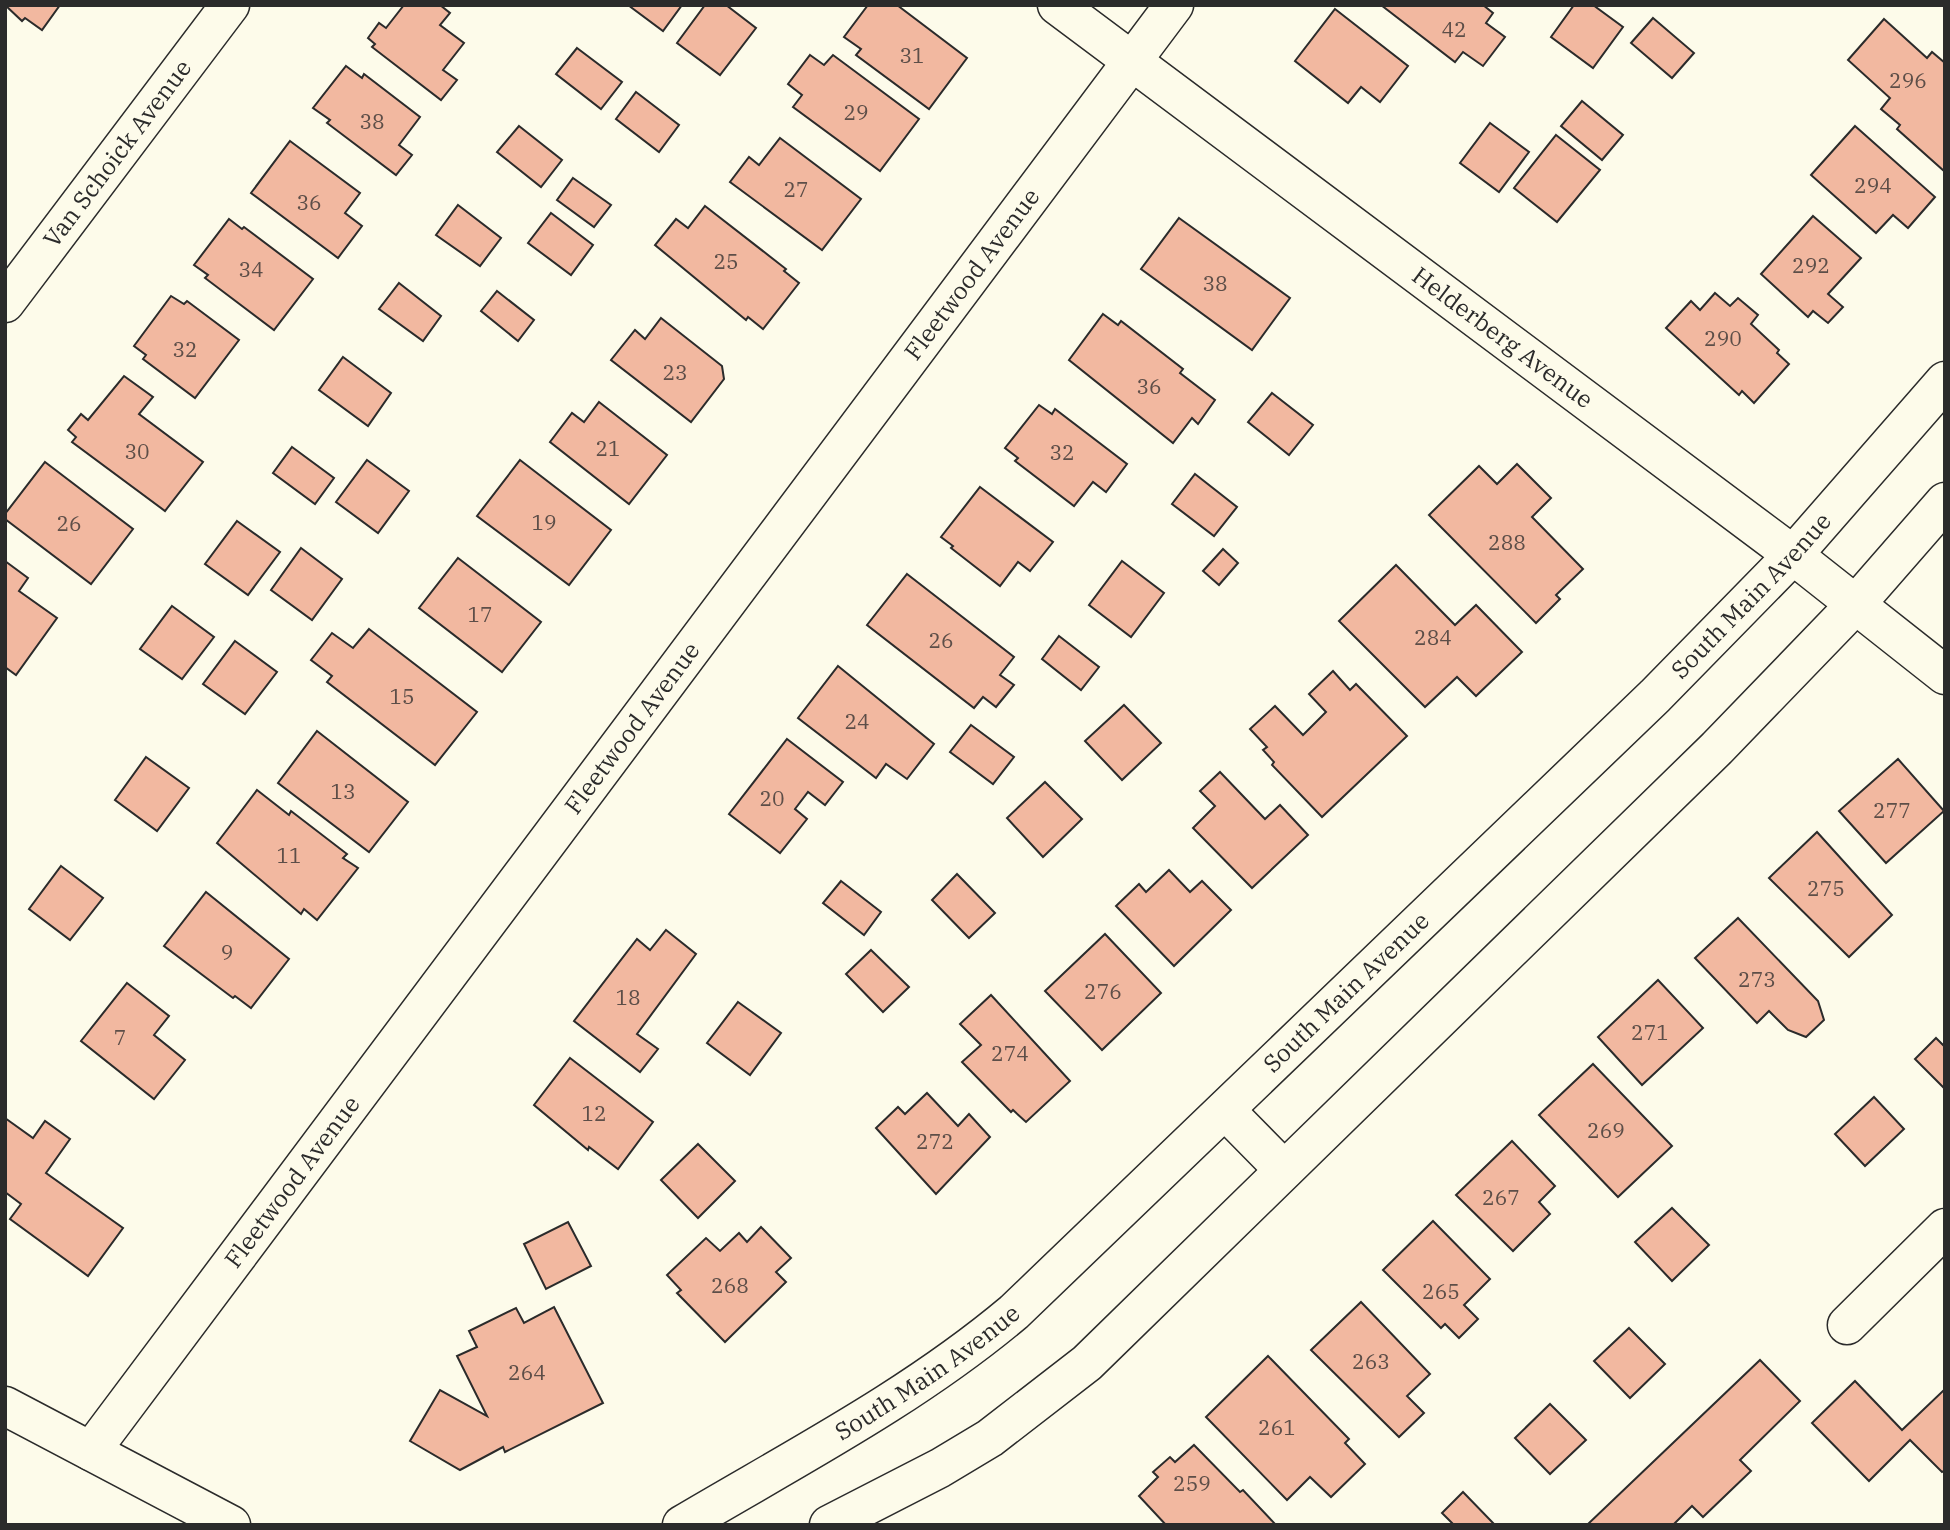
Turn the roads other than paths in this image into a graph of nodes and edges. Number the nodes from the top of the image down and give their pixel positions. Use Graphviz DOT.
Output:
graph roads {
  1 [pos="230,5"];
  2 [pos="1057,5"];
  3 [pos="1174,5"];
  4 [pos="1132,62"];
  5 [pos="5,303"];
  6 [pos="1945,380"];
  7 [pos="1945,502"];
  8 [pos="1793,555"];
  9 [pos="1856,604"];
  10 [pos="1945,675"];
  11 [pos="1225,1110"];
  12 [pos="1284,1170"];
  13 [pos="1945,1228"];
  14 [pos="1847,1325"];
  15 [pos="5,1406"];
  16 [pos="91,1451"];
  17 [pos="231,1525"];
  18 [pos="682,1525"];
  19 [pos="829,1525"];
  1 -- 5 [label="street, Van Schoick Avenue"];
  2 -- 4 [label="street, Helderberg Avenue"];
  3 -- 4 [label="street, Fleetwood Avenue"];
  4 -- 8 [label="street, Helderberg Avenue"];
  4 -- 16 [label="street, Fleetwood Avenue"];
  6 -- 8 [label="street, South Main Avenue"];
  7 -- 9 [label="street"];
  8 -- 9 [label="street, Helderberg Avenue"];
  8 -- 11 [label="street, South Main Avenue"];
  9 -- 10 [label="street, Helderberg Avenue"];
  9 -- 12 [label="street"];
  11 -- 12 [label="street"];
  11 -- 18 [label="street, South Main Avenue"];
  12 -- 19 [label="street"];
  13 -- 14 [label="street"];
  15 -- 16 [label="street"];
  16 -- 17 [label="street"];
}
